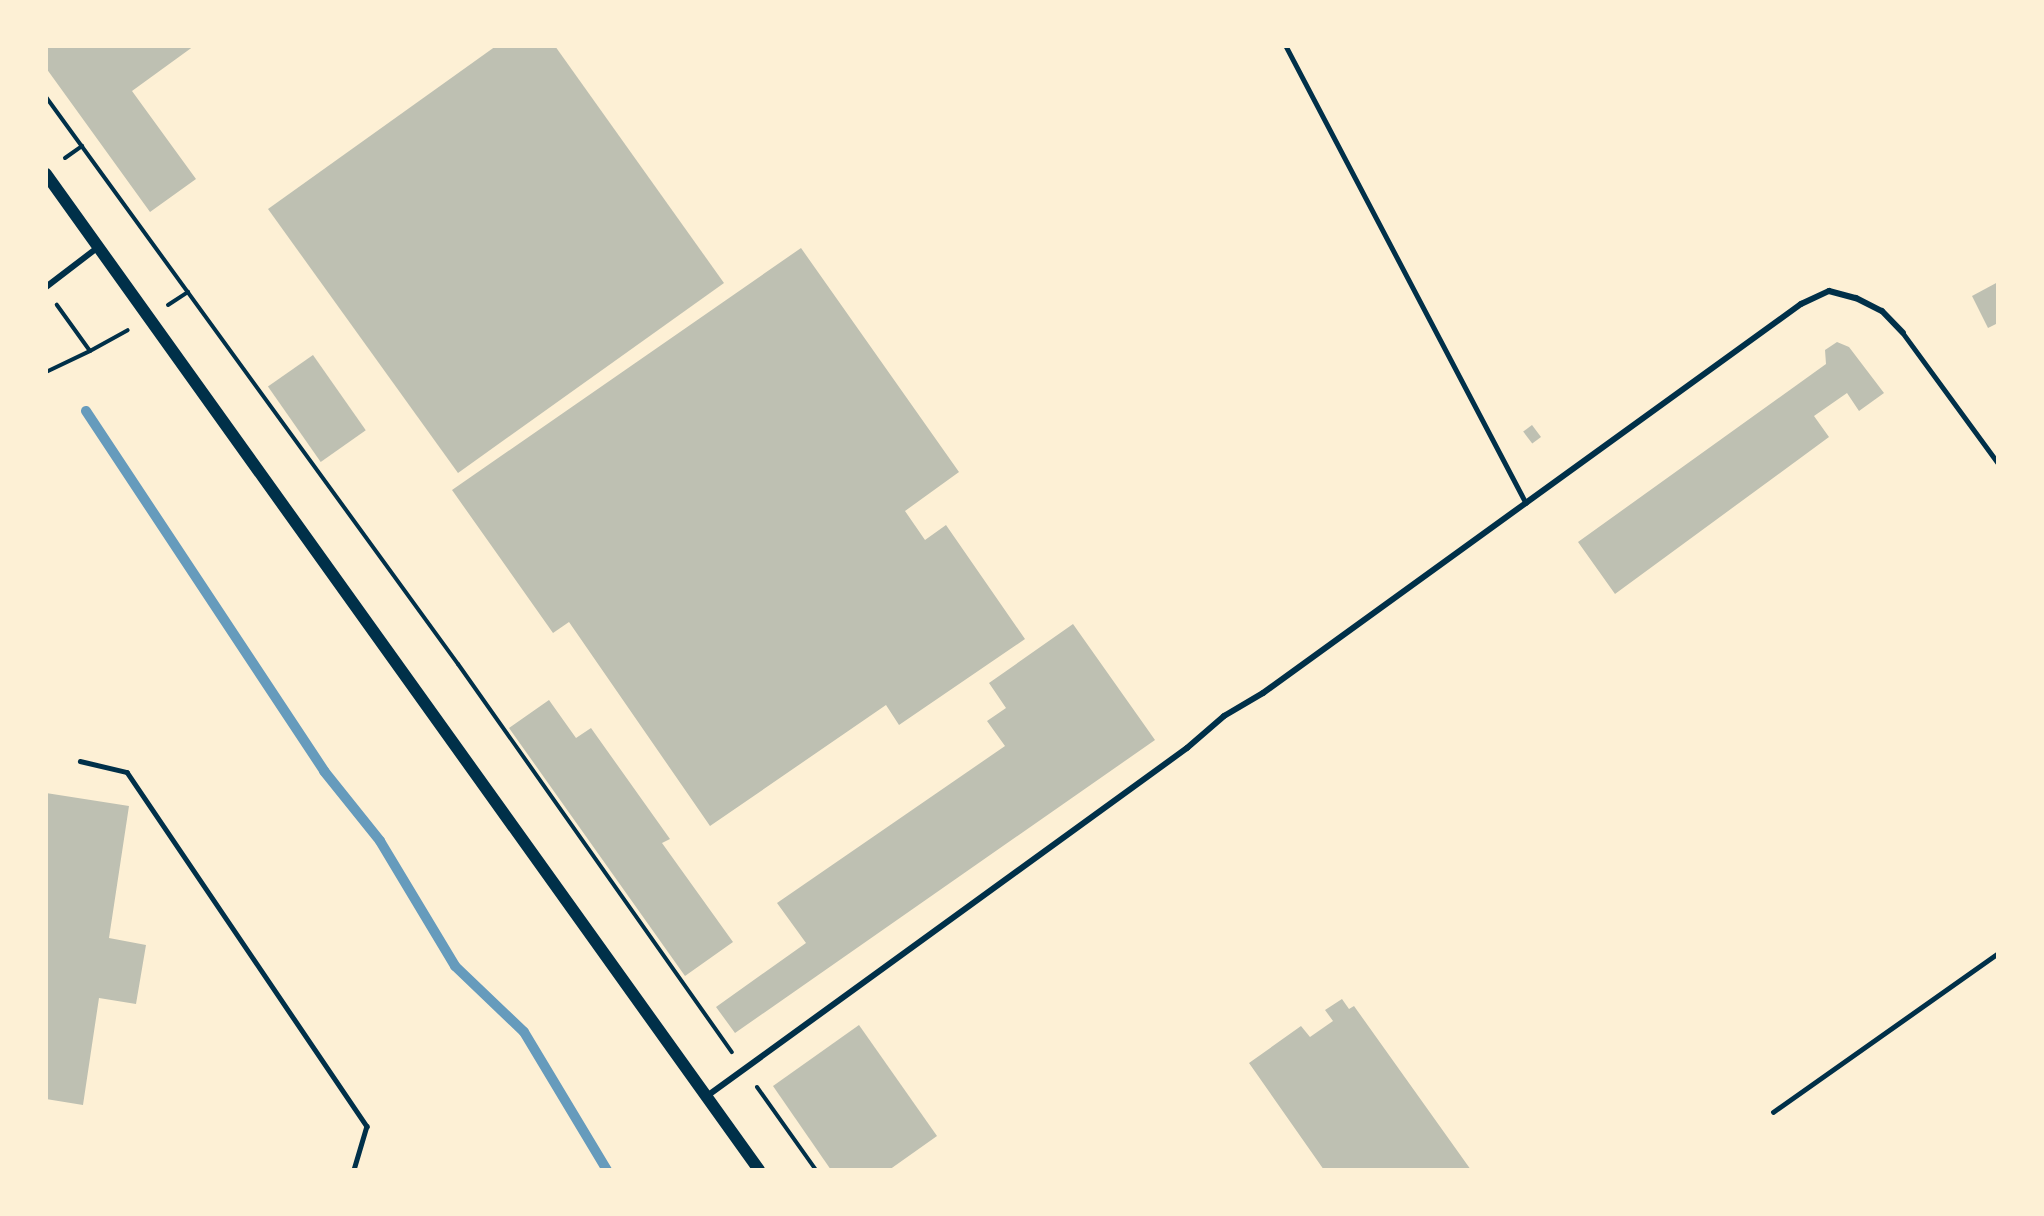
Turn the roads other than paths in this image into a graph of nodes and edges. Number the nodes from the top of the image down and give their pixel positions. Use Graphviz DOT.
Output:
graph roads {
  1 [pos="1286,46"];
  2 [pos="46,174"];
  3 [pos="97,248"];
  4 [pos="46,287"];
  5 [pos="1903,333"];
  6 [pos="1998,463"];
  7 [pos="1526,503"];
  8 [pos="80,761"];
  9 [pos="1998,953"];
  10 [pos="707,1096"];
  11 [pos="1773,1112"];
  12 [pos="354,1170"];
  13 [pos="759,1170"];
  1 -- 7 [label="lane"];
  2 -- 3 [label="main road"];
  3 -- 4 [label="street"];
  3 -- 10 [label="main road"];
  5 -- 6 [label="lane"];
  5 -- 7 [label="street"];
  7 -- 10 [label="street"];
  8 -- 12 [label="lane"];
  9 -- 11 [label="lane"];
  10 -- 13 [label="main road"];
}
